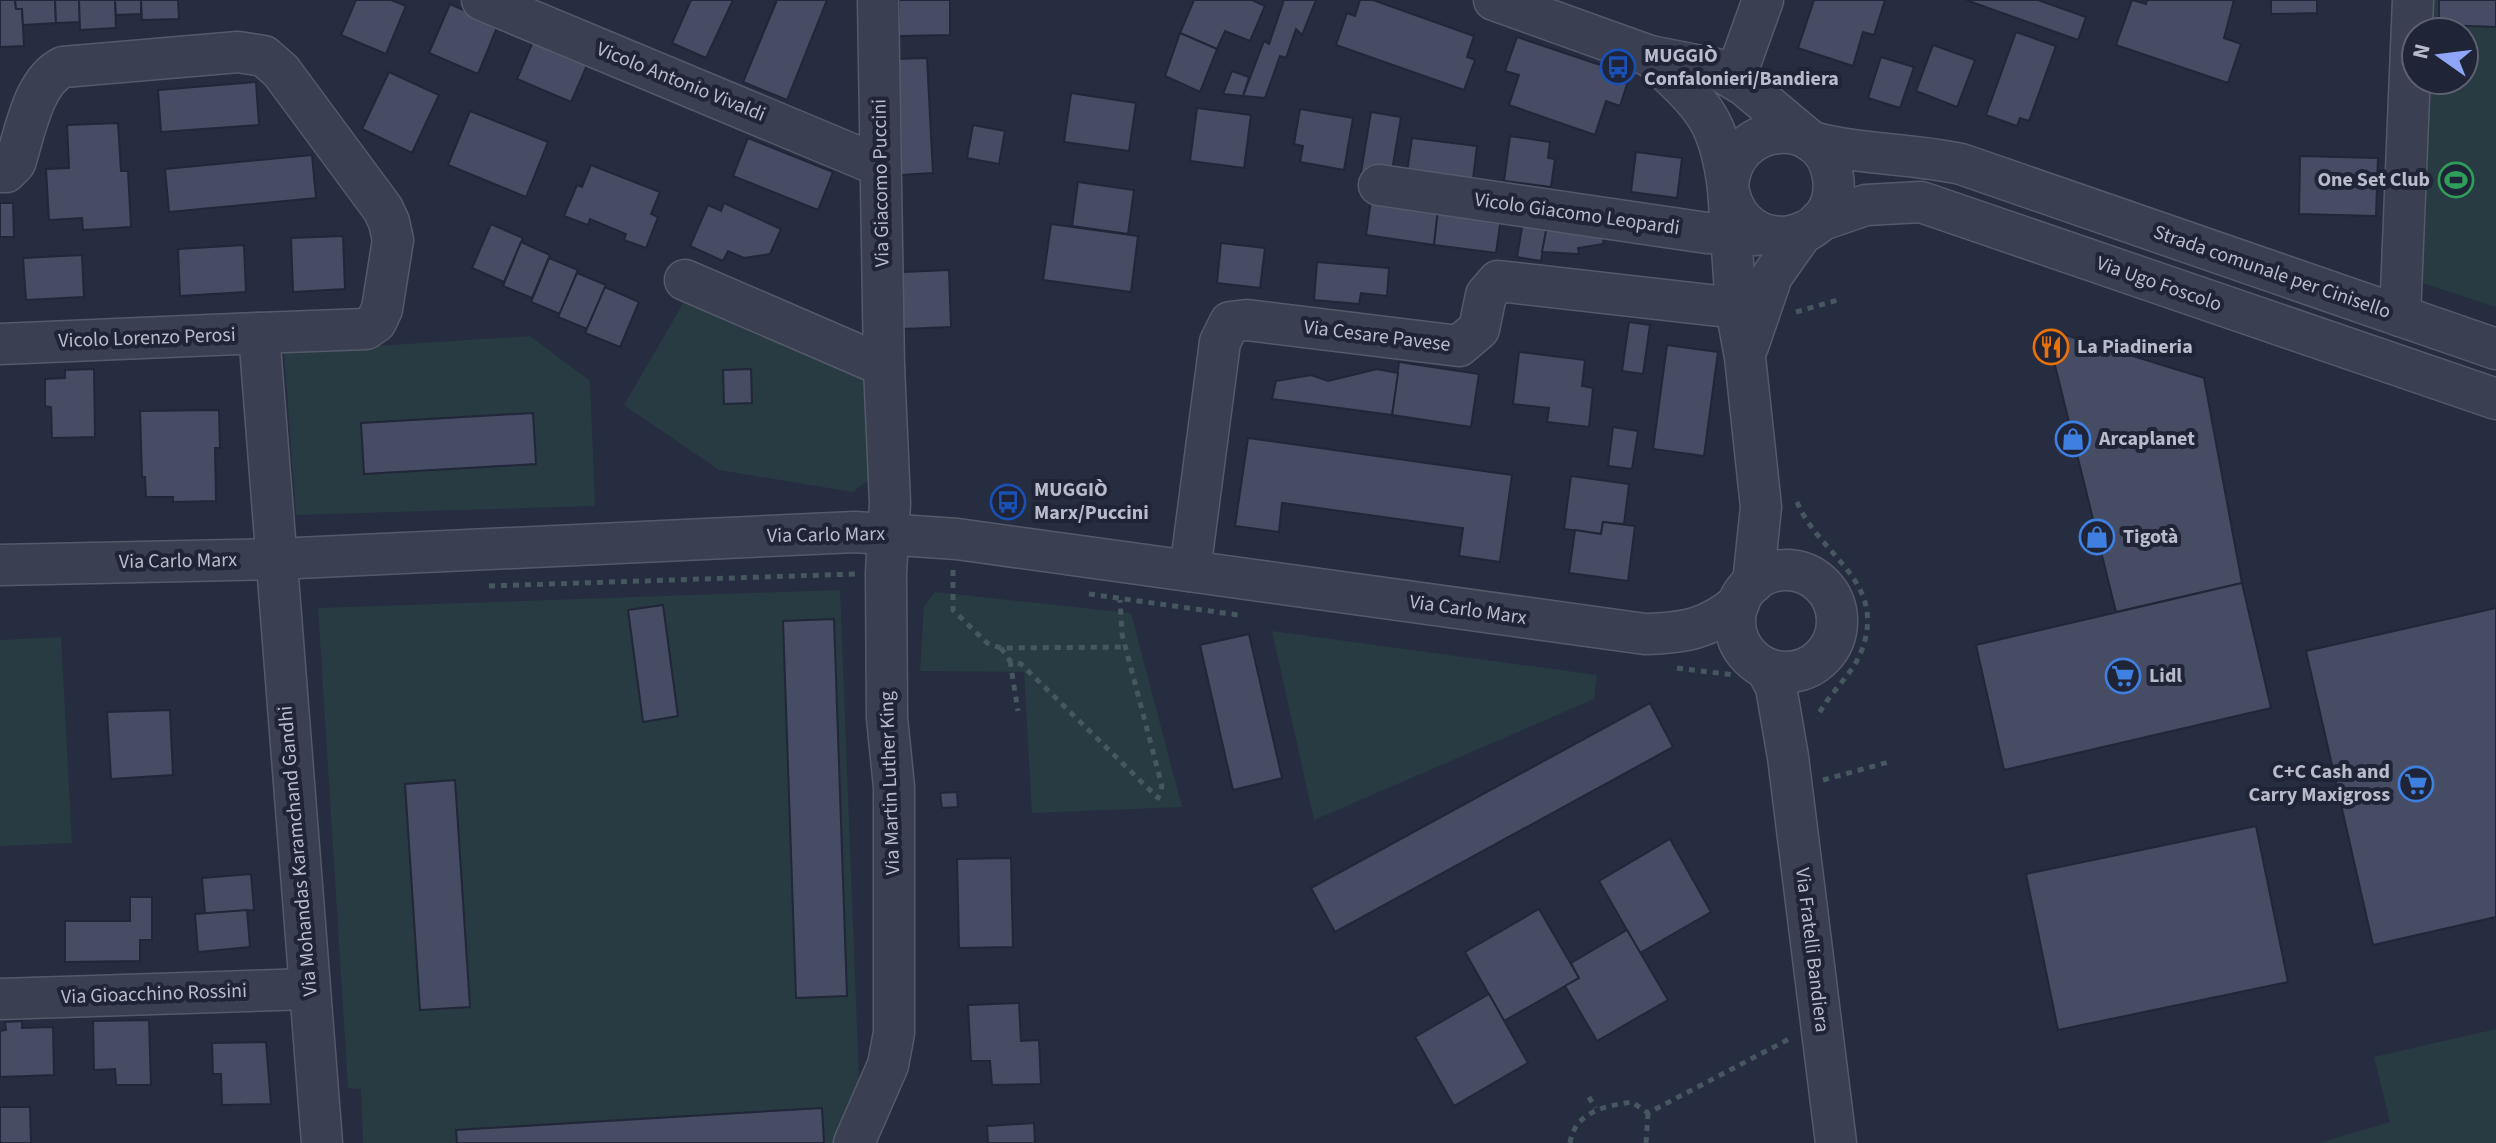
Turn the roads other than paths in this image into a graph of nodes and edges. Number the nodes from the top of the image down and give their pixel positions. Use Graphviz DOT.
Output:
graph roads {
  1 [pos="482,0"];
  2 [pos="878,0"];
  3 [pos="1494,0"];
  4 [pos="1763,0"];
  5 [pos="2413,0"];
  6 [pos="1650,56"];
  7 [pos="1735,78"];
  8 [pos="1810,140"];
  9 [pos="880,166"];
  10 [pos="0,172"];
  11 [pos="1379,185"];
  12 [pos="1729,190"];
  13 [pos="1799,230"];
  14 [pos="1731,233"];
  15 [pos="685,280"];
  16 [pos="1736,308"];
  17 [pos="2400,316"];
  18 [pos="259,333"];
  19 [pos="0,344"];
  20 [pos="2496,349"];
  21 [pos="1745,357"];
  22 [pos="884,366"];
  23 [pos="2496,399"];
  24 [pos="1778,502"];
  25 [pos="888,533"];
  26 [pos="276,559"];
  27 [pos="0,565"];
  28 [pos="1190,571"];
  29 [pos="1818,581"];
  30 [pos="1746,593"];
  31 [pos="1645,634"];
  32 [pos="1811,667"];
  33 [pos="1754,669"];
  34 [pos="1801,769"];
  35 [pos="309,989"];
  36 [pos="0,999"];
  37 [pos="322,1143"];
  38 [pos="854,1143"];
  39 [pos="1836,1143"];
  1 -- 9 [label="street, Vicolo Antonio Vivaldi"];
  2 -- 9 [label="street, Via Giacomo Puccini"];
  3 -- 6 [label="street"];
  4 -- 7 [label="street"];
  5 -- 17 [label="street"];
  6 -- 7 [label="street"];
  6 -- 12 [label="street, Via Fratelli Bandiera"];
  7 -- 8 [label="street"];
  8 -- 12 [label="street"];
  8 -- 13 [label="street"];
  8 -- 17 [label="street, Strada comunale per Cinisello"];
  9 -- 22 [label="street, Via Giacomo Puccini"];
  10 -- 18 [label="street"];
  11 -- 14 [label="street, Vicolo Giacomo Leopardi"];
  12 -- 13 [label="street"];
  12 -- 14 [label="street, Via Fratelli Bandiera"];
  13 -- 14 [label="street, Vicolo Giacomo Leopardi"];
  13 -- 21 [label="street, Via Fratelli Bandiera"];
  13 -- 23 [label="street, Via Ugo Foscolo"];
  14 -- 16 [label="street, Via Fratelli Bandiera"];
  15 -- 22 [label="street"];
  16 -- 21 [label="street, Via Fratelli Bandiera"];
  16 -- 28 [label="street, Via Cesare Pavese"];
  17 -- 20 [label="street, Strada comunale per Cinisello"];
  18 -- 19 [label="street, Vicolo Lorenzo Perosi"];
  18 -- 26 [label="street, Vicolo Lorenzo Perosi"];
  21 -- 24 [label="street, Via Fratelli Bandiera"];
  22 -- 25 [label="street, Via Giacomo Puccini"];
  24 -- 29 [label="street, Via Fratelli Bandiera"];
  24 -- 30 [label="street, Via Fratelli Bandiera"];
  25 -- 26 [label="street, Via Carlo Marx"];
  25 -- 28 [label="street, Via Carlo Marx"];
  25 -- 38 [label="street, Via Martin Luther King"];
  26 -- 27 [label="street, Via Carlo Marx"];
  26 -- 35 [label="street, Via Mohandas Karamchand Gandhi"];
  28 -- 31 [label="street, Via Carlo Marx"];
  29 -- 30 [label="street"];
  29 -- 32 [label="street, Via Fratelli Bandiera"];
  30 -- 31 [label="street, Via Carlo Marx"];
  30 -- 33 [label="street, Via Fratelli Bandiera"];
  31 -- 33 [label="street, Via Carlo Marx"];
  32 -- 33 [label="street"];
  32 -- 34 [label="street, Via Fratelli Bandiera"];
  33 -- 34 [label="street, Via Fratelli Bandiera"];
  34 -- 39 [label="street, Via Fratelli Bandiera"];
  35 -- 36 [label="street, Via Gioacchino Rossini"];
  35 -- 37 [label="street, Via Mohandas Karamchand Gandhi"];
}
